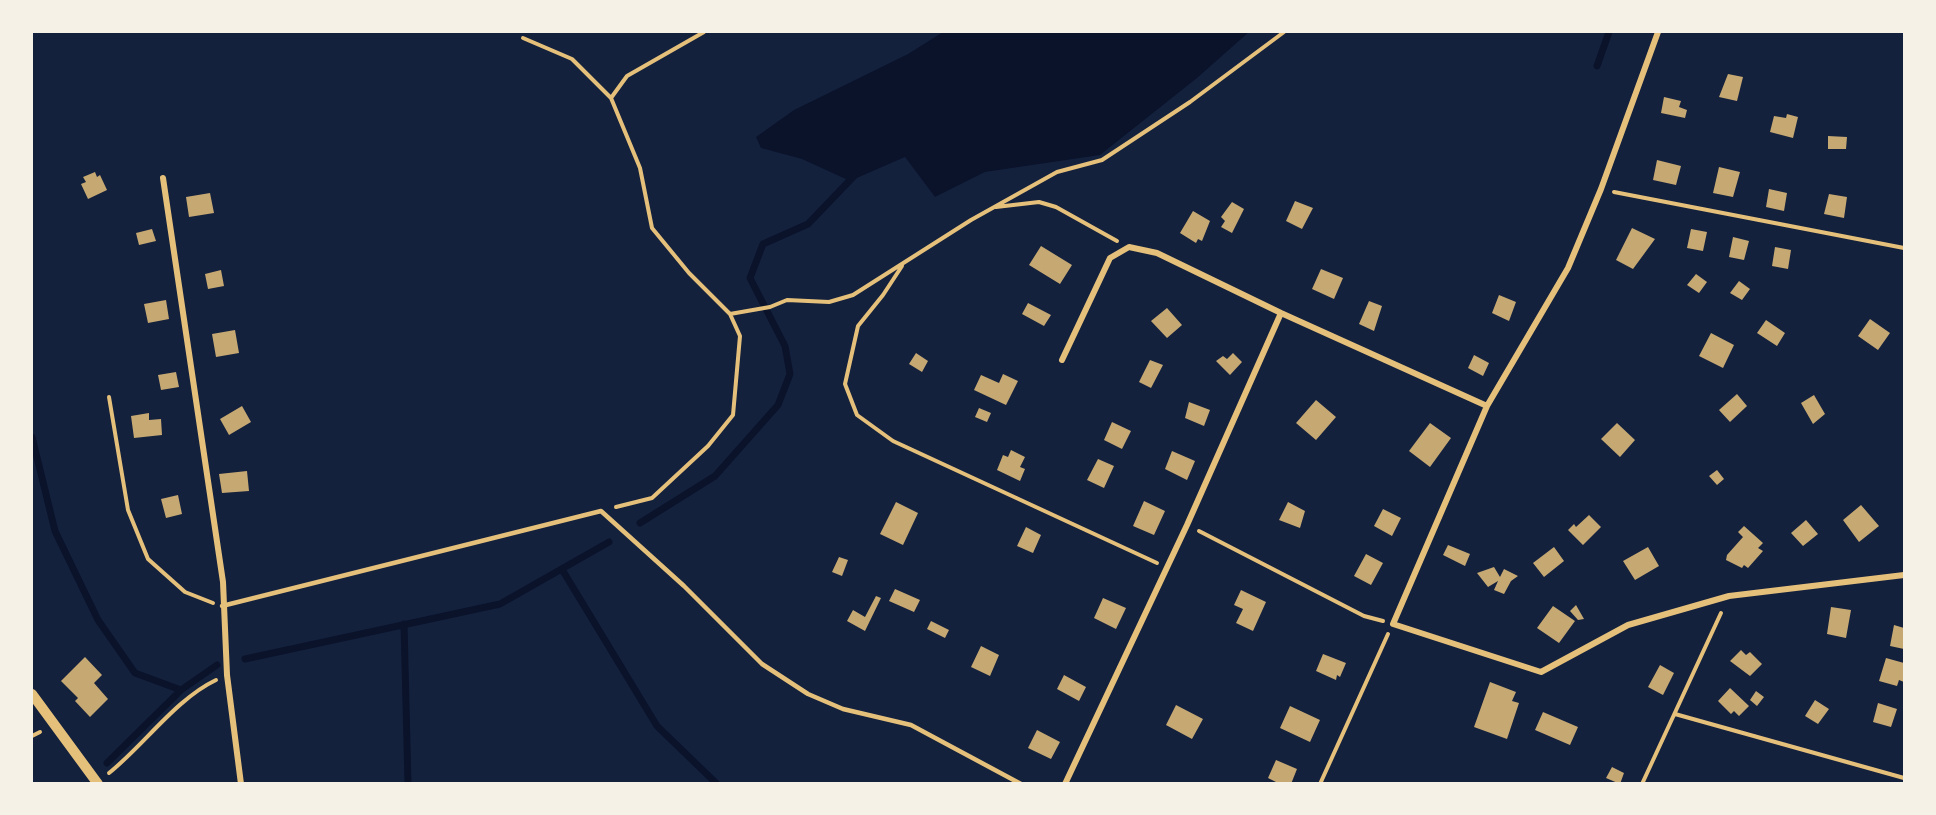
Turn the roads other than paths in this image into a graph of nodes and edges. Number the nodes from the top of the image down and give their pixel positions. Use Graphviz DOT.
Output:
graph roads {
  1 [pos="1658,32"];
  2 [pos="163,178"];
  3 [pos="1281,314"];
  4 [pos="1062,360"];
  5 [pos="1487,406"];
  6 [pos="1905,575"];
  7 [pos="222,606"];
  8 [pos="32,694"];
  9 [pos="97,783"];
  10 [pos="241,783"];
  11 [pos="1021,783"];
  12 [pos="1065,783"];
  1 -- 5 [label="street"];
  2 -- 7 [label="street"];
  3 -- 4 [label="street"];
  3 -- 5 [label="street"];
  3 -- 12 [label="street"];
  5 -- 6 [label="street"];
  7 -- 10 [label="street"];
  7 -- 11 [label="lane"];
  8 -- 9 [label="street"];
}
